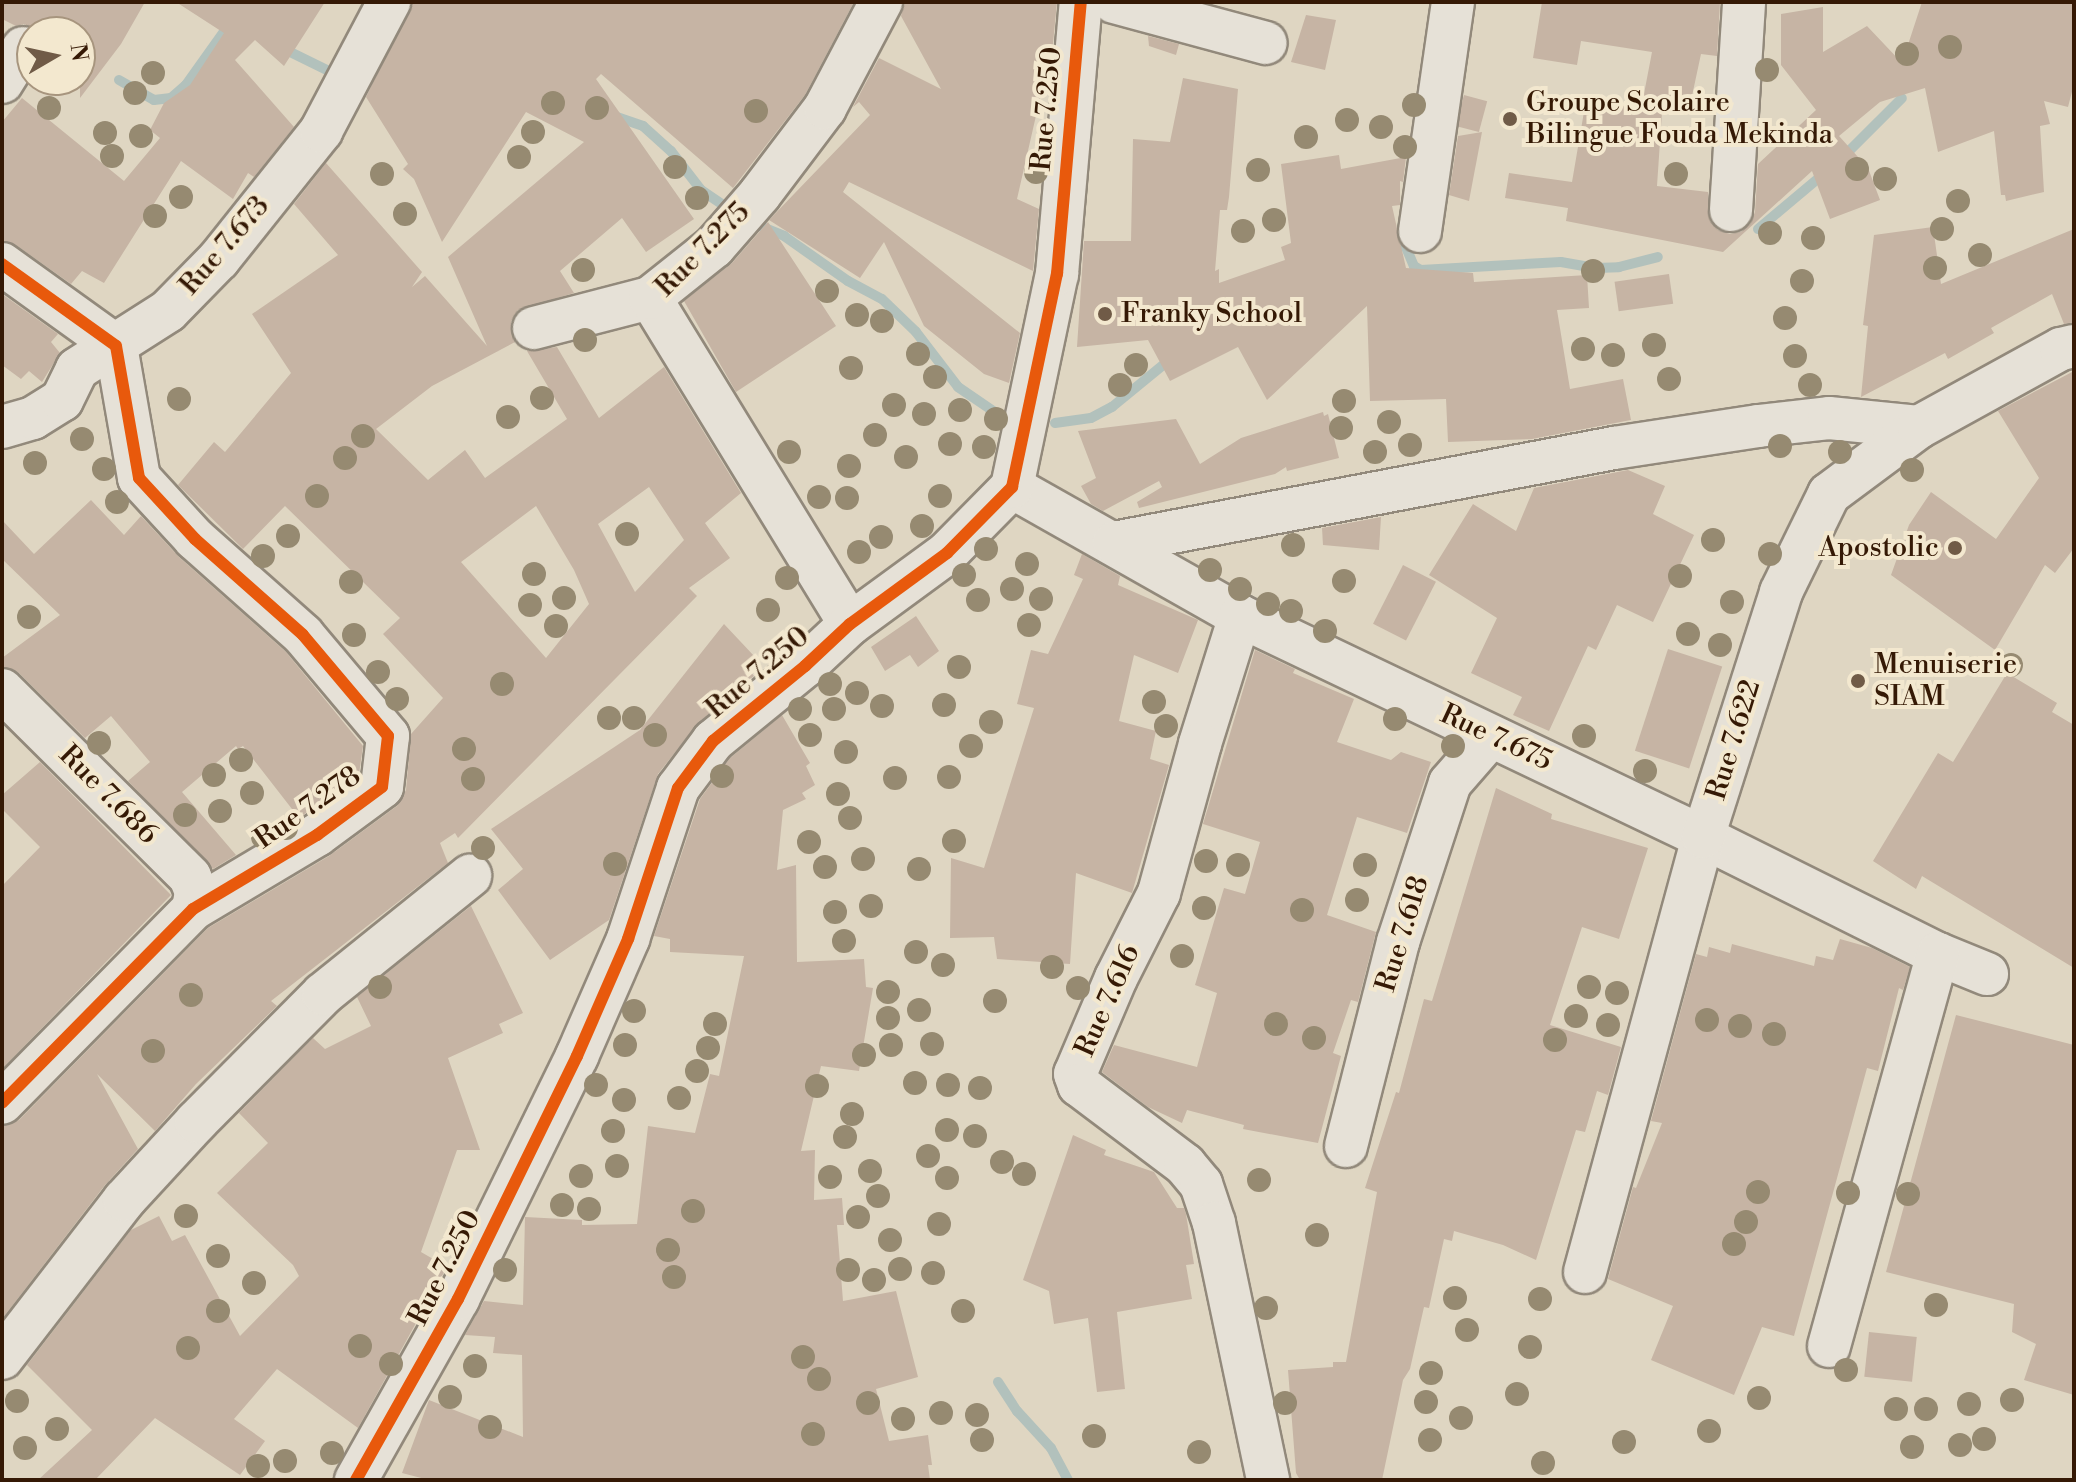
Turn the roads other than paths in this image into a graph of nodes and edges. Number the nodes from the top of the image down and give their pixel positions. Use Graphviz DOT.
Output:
graph roads {
  1 [pos="389,2"];
  2 [pos="881,2"];
  3 [pos="1081,2"];
  4 [pos="1114,2"];
  5 [pos="1453,2"];
  6 [pos="1744,2"];
  7 [pos="1266,43"];
  8 [pos="1731,210"];
  9 [pos="1420,231"];
  10 [pos="2,264"];
  11 [pos="650,298"];
  12 [pos="534,328"];
  13 [pos="116,346"];
  14 [pos="2074,346"];
  15 [pos="2,427"];
  16 [pos="1919,427"];
  17 [pos="1012,487"];
  18 [pos="1114,543"];
  19 [pos="1240,616"];
  20 [pos="850,624"];
  21 [pos="2,690"];
  22 [pos="1491,736"];
  23 [pos="1703,837"];
  24 [pos="470,876"];
  25 [pos="193,909"];
  26 [pos="1938,954"];
  27 [pos="1987,974"];
  28 [pos="2,1103"];
  29 [pos="1346,1146"];
  30 [pos="1585,1272"];
  31 [pos="1829,1346"];
  32 [pos="2,1358"];
  33 [pos="356,1480"];
  34 [pos="1268,1480"];
  1 -- 13 [label="street, Rue 7.673"];
  2 -- 11 [label="street, Rue 7.275"];
  3 -- 17 [label="street, Rue 7.250"];
  4 -- 7 [label="street"];
  5 -- 9 [label="street"];
  6 -- 8 [label="street"];
  10 -- 13 [label="street"];
  11 -- 12 [label="street"];
  11 -- 20 [label="street, Rue 7.275"];
  13 -- 15 [label="street, Rue 7.673"];
  13 -- 25 [label="street, Rue 7.278"];
  14 -- 16 [label="street, Rue 7.622"];
  16 -- 18 [label="street"];
  16 -- 23 [label="street, Rue 7.622"];
  17 -- 18 [label="street, Rue 7.675"];
  17 -- 20 [label="street, Rue 7.250"];
  18 -- 19 [label="street, Rue 7.675"];
  19 -- 22 [label="street, Rue 7.675"];
  19 -- 34 [label="street, Rue 7.616"];
  20 -- 33 [label="street, Rue 7.250"];
  21 -- 25 [label="street, Rue 7.686"];
  22 -- 23 [label="street, Rue 7.675"];
  22 -- 29 [label="street, Rue 7.618"];
  23 -- 26 [label="street, Rue 7.675"];
  23 -- 30 [label="street, Rue 7.622"];
  24 -- 32 [label="street"];
  25 -- 28 [label="street, Rue 7.278"];
  26 -- 27 [label="street, Rue 7.675"];
  26 -- 31 [label="street"];
}
